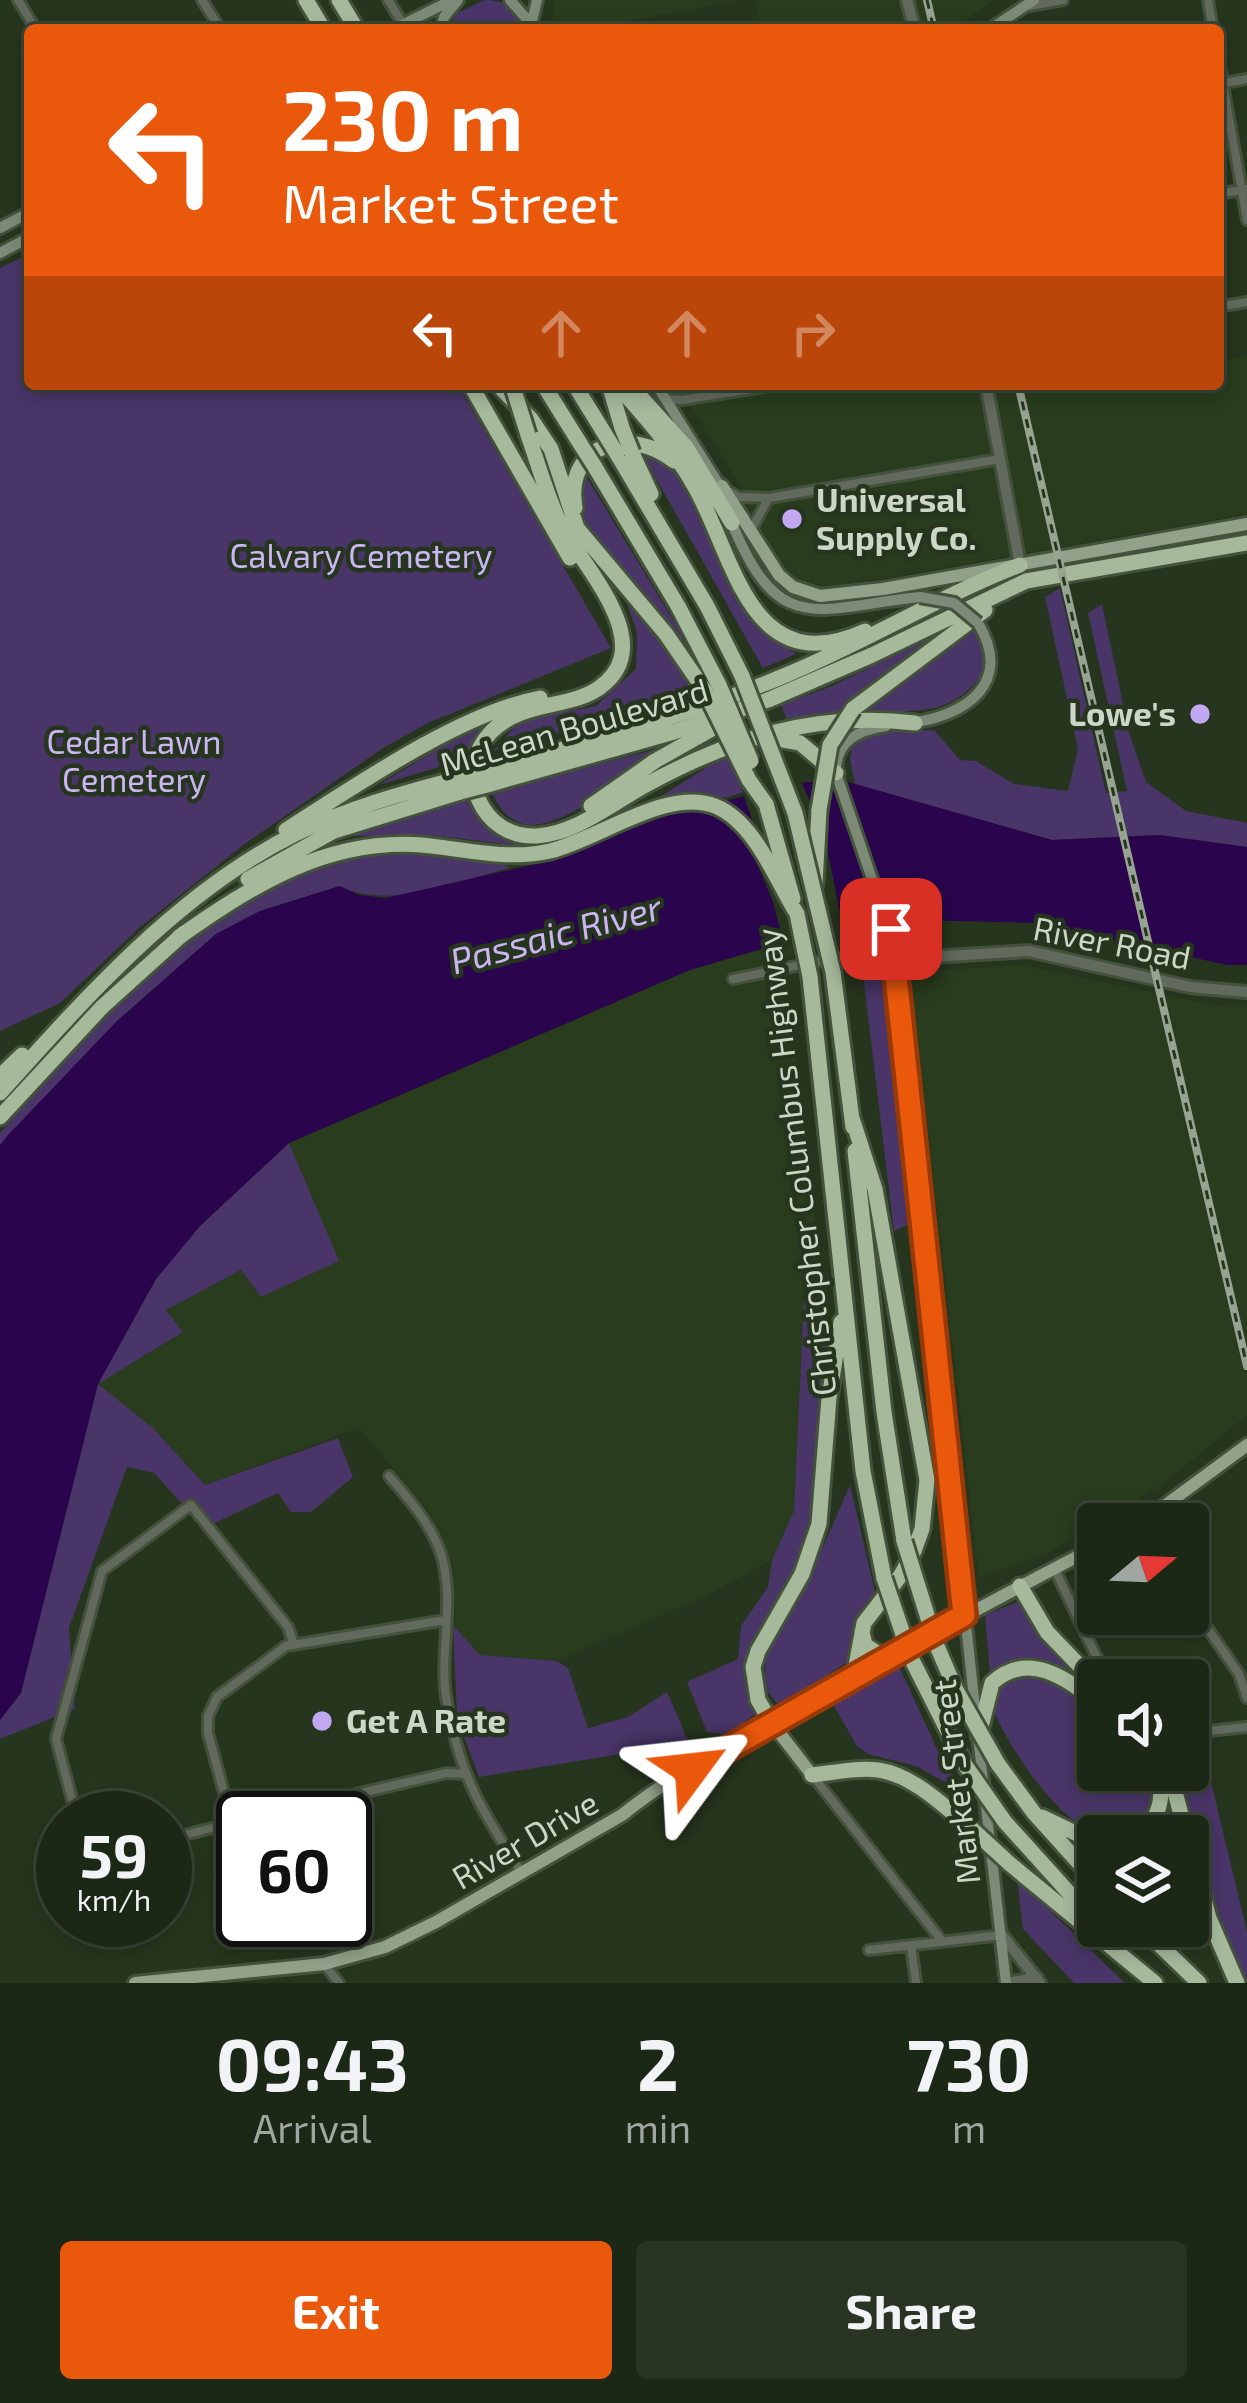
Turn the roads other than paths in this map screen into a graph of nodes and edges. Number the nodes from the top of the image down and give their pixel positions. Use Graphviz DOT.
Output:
graph roads {
  1 [pos="455,0"];
  2 [pos="510,0"];
  3 [pos="1063,0"];
  4 [pos="1029,4"];
  5 [pos="403,24"];
  6 [pos="529,24"];
  7 [pos="998,24"];
  8 [pos="1224,102"];
  9 [pos="1244,190"];
  10 [pos="1247,220"];
  11 [pos="473,390"];
  12 [pos="502,390"];
  13 [pos="514,390"];
  14 [pos="547,390"];
  15 [pos="578,390"];
  16 [pos="613,390"];
  17 [pos="616,390"];
  18 [pos="634,390"];
  19 [pos="661,390"];
  20 [pos="670,390"];
  21 [pos="745,390"];
  22 [pos="987,390"];
  23 [pos="668,399"];
  24 [pos="625,453"];
  25 [pos="1000,459"];
  26 [pos="692,481"];
  27 [pos="722,486"];
  28 [pos="769,498"];
  29 [pos="732,524"];
  30 [pos="1247,524"];
  31 [pos="750,532"];
  32 [pos="584,536"];
  33 [pos="1247,543"];
  34 [pos="1020,565"];
  35 [pos="1049,578"];
  36 [pos="956,592"];
  37 [pos="621,630"];
  38 [pos="712,688"];
  39 [pos="560,700"];
  40 [pos="768,700"];
  41 [pos="914,723"];
  42 [pos="752,736"];
  43 [pos="692,763"];
  44 [pos="836,773"];
  45 [pos="486,777"];
  46 [pos="460,785"];
  47 [pos="554,832"];
  48 [pos="579,841"];
  49 [pos="815,884"];
  50 [pos="201,896"];
  51 [pos="797,914"];
  52 [pos="179,937"];
  53 [pos="895,959"];
  54 [pos="123,965"];
  55 [pos="733,979"];
  56 [pos="1247,992"];
  57 [pos="0,1076"];
  58 [pos="0,1094"];
  59 [pos="0,1117"];
  60 [pos="875,1245"];
  61 [pos="845,1295"];
  62 [pos="1247,1445"];
  63 [pos="388,1476"];
  64 [pos="1168,1503"];
  65 [pos="1077,1556"];
  66 [pos="1054,1568"];
  67 [pos="1020,1586"];
  68 [pos="964,1615"];
  69 [pos="446,1620"];
  70 [pos="863,1623"];
  71 [pos="1209,1630"];
  72 [pos="294,1645"];
  73 [pos="886,1659"];
  74 [pos="1101,1659"];
  75 [pos="1077,1663"];
  76 [pos="854,1676"];
  77 [pos="1077,1690"];
  78 [pos="1247,1698"];
  79 [pos="771,1722"];
  80 [pos="1247,1727"];
  81 [pos="1209,1731"];
  82 [pos="979,1738"];
  83 [pos="464,1774"];
  84 [pos="812,1775"];
  85 [pos="70,1791"];
  86 [pos="228,1791"];
  87 [pos="369,1791"];
  88 [pos="1175,1791"];
  89 [pos="1034,1813"];
  90 [pos="1077,1834"];
  91 [pos="1077,1861"];
  92 [pos="522,1873"];
  93 [pos="1077,1901"];
  94 [pos="1002,1935"];
  95 [pos="941,1940"];
  96 [pos="911,1946"];
  97 [pos="1121,1947"];
  98 [pos="1161,1947"];
  99 [pos="869,1950"];
  100 [pos="324,1964"];
  101 [pos="1039,1981"];
  102 [pos="158,1982"];
  103 [pos="135,1983"];
  104 [pos="339,1983"];
  105 [pos="916,1983"];
  106 [pos="1007,1983"];
  107 [pos="1156,1983"];
  108 [pos="1198,1983"];
  109 [pos="1237,1983"];
  1 -- 5 [label="main road"];
  2 -- 6 [label="main road"];
  3 -- 4 [label="street"];
  4 -- 7 [label="main road"];
  8 -- 9 [label="street"];
  9 -- 10 [label="street"];
  11 -- 37 [label="highway"];
  12 -- 32 [label="highway"];
  13 -- 37 [label="highway, bridge"];
  14 -- 38 [label="highway, bridge"];
  15 -- 24 [label="highway, Christopher Columbus Highway, bridge"];
  16 -- 24 [label="highway, bridge"];
  17 -- 26 [label="highway"];
  18 -- 29 [label="highway"];
  19 -- 23 [label="main road"];
  20 -- 23 [label="main road"];
  21 -- 23 [label="street"];
  22 -- 25 [label="street"];
  23 -- 27 [label="main road"];
  24 -- 49 [label="highway, Christopher Columbus Highway, bridge"];
  25 -- 28 [label="street"];
  25 -- 34 [label="street"];
  26 -- 32 [label="highway"];
  26 -- 36 [label="highway"];
  27 -- 28 [label="street"];
  27 -- 29 [label="main road"];
  27 -- 31 [label="main road"];
  28 -- 31 [label="street"];
  29 -- 41 [label="main road, bridge"];
  30 -- 34 [label="main road, McLean Boulevard"];
  31 -- 34 [label="main road"];
  32 -- 38 [label="highway"];
  33 -- 35 [label="highway, McLean Boulevard"];
  34 -- 36 [label="highway, McLean Boulevard"];
  35 -- 40 [label="highway, McLean Boulevard"];
  35 -- 49 [label="highway, bridge"];
  36 -- 45 [label="highway, McLean Boulevard"];
  37 -- 39 [label="highway"];
  38 -- 51 [label="highway, Christopher Columbus Highway, bridge"];
  39 -- 47 [label="highway"];
  39 -- 50 [label="highway"];
  40 -- 45 [label="highway, McLean Boulevard"];
  40 -- 47 [label="highway"];
  41 -- 42 [label="highway"];
  41 -- 44 [label="main road"];
  42 -- 43 [label="highway"];
  42 -- 44 [label="highway"];
  43 -- 47 [label="highway"];
  43 -- 48 [label="highway"];
  44 -- 53 [label="main road, Market Street"];
  45 -- 46 [label="highway, McLean Boulevard, bridge"];
  46 -- 50 [label="highway, McLean Boulevard"];
  46 -- 52 [label="highway, McLean Boulevard"];
  48 -- 51 [label="highway"];
  48 -- 52 [label="highway"];
  49 -- 60 [label="highway, Christopher Columbus Highway, bridge"];
  50 -- 54 [label="highway, McLean Boulevard"];
  51 -- 61 [label="highway, Christopher Columbus Highway, bridge"];
  52 -- 59 [label="highway, McLean Boulevard"];
  53 -- 55 [label="street"];
  53 -- 56 [label="street, River Road"];
  53 -- 68 [label="main road, Market Street"];
  54 -- 57 [label="highway"];
  54 -- 58 [label="highway, McLean Boulevard"];
  60 -- 70 [label="highway"];
  60 -- 89 [label="highway, Christopher Columbus Highway, bridge"];
  61 -- 79 [label="highway"];
  61 -- 93 [label="highway, Christopher Columbus Highway, bridge"];
  62 -- 64 [label="main road"];
  63 -- 69 [label="street"];
  65 -- 66 [label="main road, River Drive"];
  66 -- 67 [label="main road, River Drive"];
  66 -- 74 [label="street"];
  67 -- 68 [label="main road, River Drive"];
  67 -- 75 [label="highway"];
  68 -- 73 [label="main road, River Drive"];
  68 -- 82 [label="main road, Market Street"];
  69 -- 72 [label="street"];
  69 -- 83 [label="street"];
  70 -- 73 [label="highway"];
  70 -- 76 [label="highway"];
  71 -- 78 [label="street"];
  72 -- 85 [label="street"];
  72 -- 86 [label="street"];
  73 -- 76 [label="main road, River Drive"];
  76 -- 79 [label="main road, River Drive"];
  77 -- 82 [label="highway"];
  79 -- 84 [label="main road"];
  79 -- 92 [label="main road, River Drive"];
  80 -- 81 [label="street"];
  82 -- 94 [label="main road, Market Street"];
  83 -- 87 [label="street"];
  83 -- 92 [label="street"];
  84 -- 95 [label="street"];
  84 -- 107 [label="highway, bridge"];
  88 -- 109 [label="highway"];
  89 -- 90 [label="highway"];
  89 -- 91 [label="highway, Christopher Columbus Highway"];
  92 -- 100 [label="main road, River Drive"];
  94 -- 95 [label="street"];
  94 -- 101 [label="street"];
  94 -- 106 [label="main road, Market Street"];
  95 -- 96 [label="street"];
  96 -- 99 [label="street"];
  96 -- 105 [label="street"];
  97 -- 107 [label="highway, Christopher Columbus Highway"];
  98 -- 108 [label="highway"];
  100 -- 102 [label="main road, River Drive"];
  100 -- 104 [label="street"];
  101 -- 106 [label="street"];
  102 -- 103 [label="main road, River Drive"];
}
